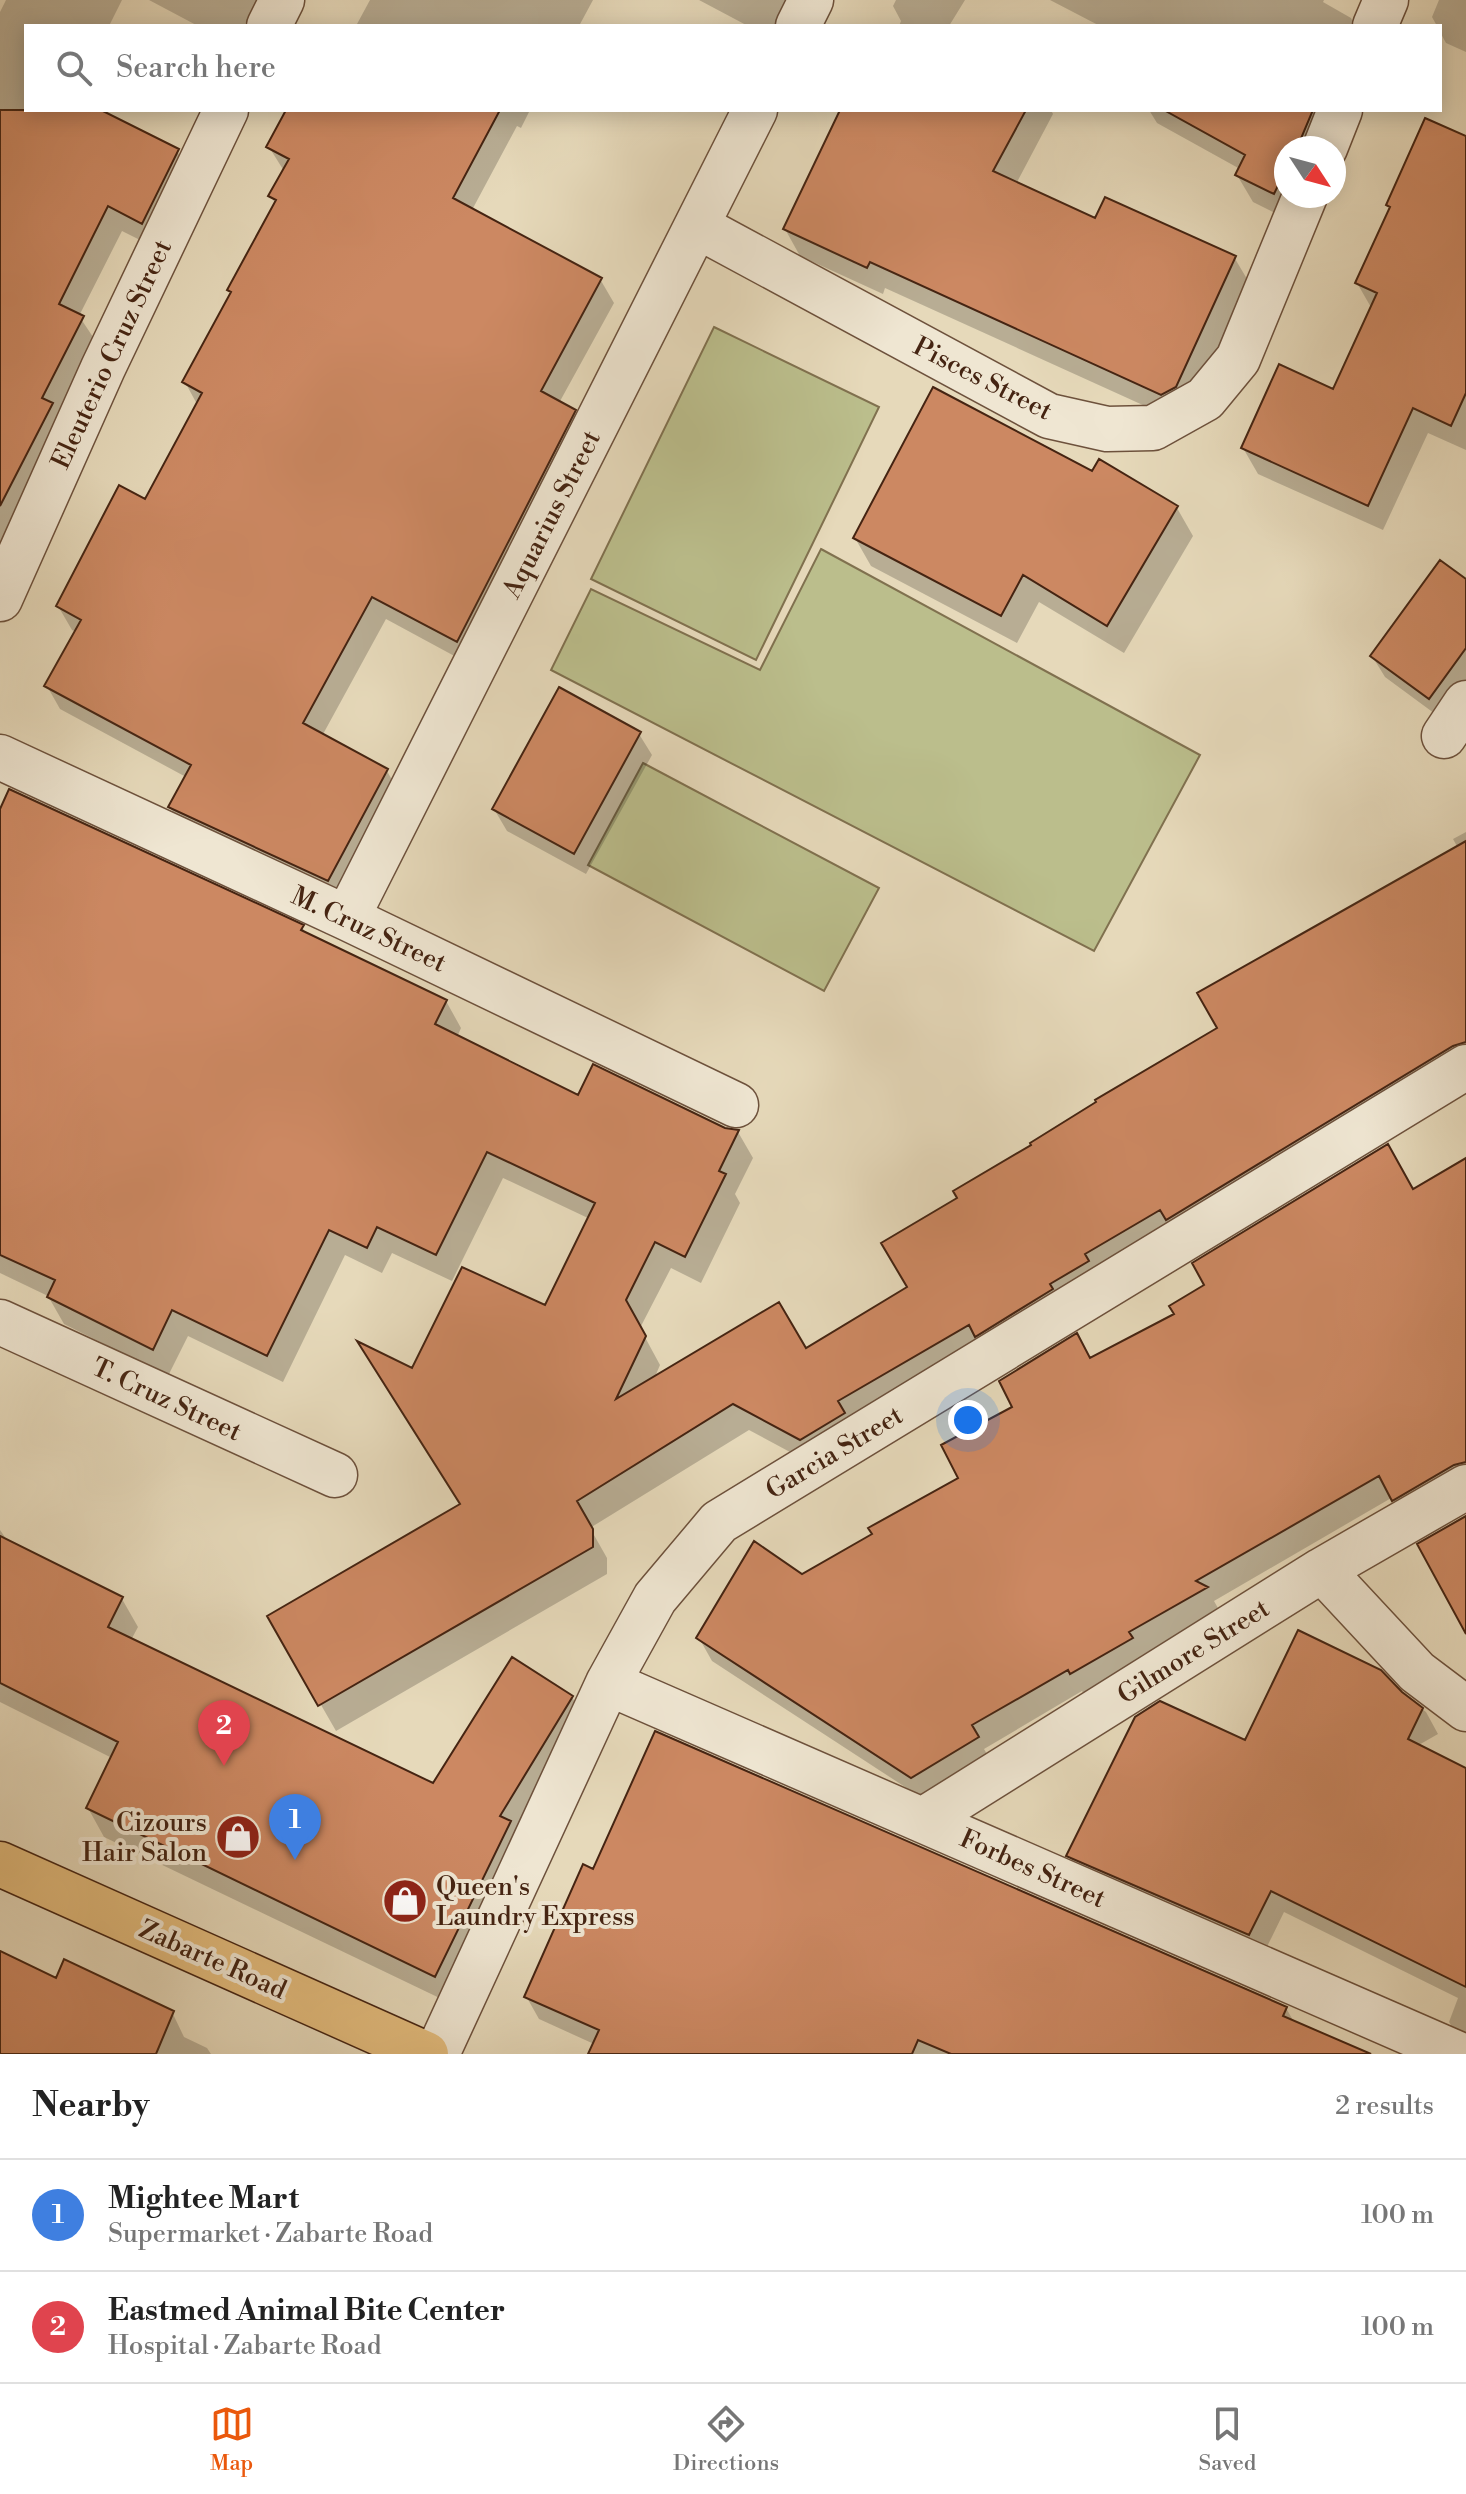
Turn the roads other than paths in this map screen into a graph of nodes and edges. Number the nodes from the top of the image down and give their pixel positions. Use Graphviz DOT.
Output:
graph roads {
  1 [pos="282,0"];
  2 [pos="811,0"];
  3 [pos="1386,0"];
  4 [pos="270,24"];
  5 [pos="799,24"];
  6 [pos="1376,24"];
  7 [pos="225,112"];
  8 [pos="754,112"];
  9 [pos="1339,112"];
  10 [pos="1330,136"];
  11 [pos="1300,208"];
  12 [pos="697,226"];
  13 [pos="0,599"];
  14 [pos="0,757"];
  15 [pos="347,918"];
  16 [pos="1466,1067"];
  17 [pos="736,1105"];
  18 [pos="0,1322"];
  19 [pos="335,1475"];
  20 [pos="1466,1487"];
  21 [pos="1322,1570"];
  22 [pos="608,1683"];
  23 [pos="1466,1709"];
  24 [pos="923,1820"];
  25 [pos="0,1864"];
  26 [pos="426,2054"];
  27 [pos="437,2054"];
  28 [pos="1458,2054"];
  1 -- 4 [label="street"];
  2 -- 5 [label="street"];
  3 -- 6 [label="street"];
  7 -- 13 [label="street, Eleuterio Cruz Street"];
  8 -- 12 [label="street, Aquarius Street"];
  9 -- 10 [label="street"];
  11 -- 12 [label="street, Pisces Street"];
  12 -- 15 [label="street, Aquarius Street"];
  14 -- 15 [label="street, M. Cruz Street"];
  15 -- 17 [label="street, M. Cruz Street"];
  16 -- 22 [label="street, Garcia Street"];
  18 -- 19 [label="street, T. Cruz Street"];
  20 -- 21 [label="street, Gilmore Street"];
  21 -- 23 [label="street"];
  21 -- 24 [label="street, Gilmore Street"];
  22 -- 24 [label="street, Forbes Street"];
  22 -- 27 [label="street, Garcia Street"];
  24 -- 28 [label="street, Forbes Street"];
  25 -- 26 [label="main road, Zabarte Road"];
}
